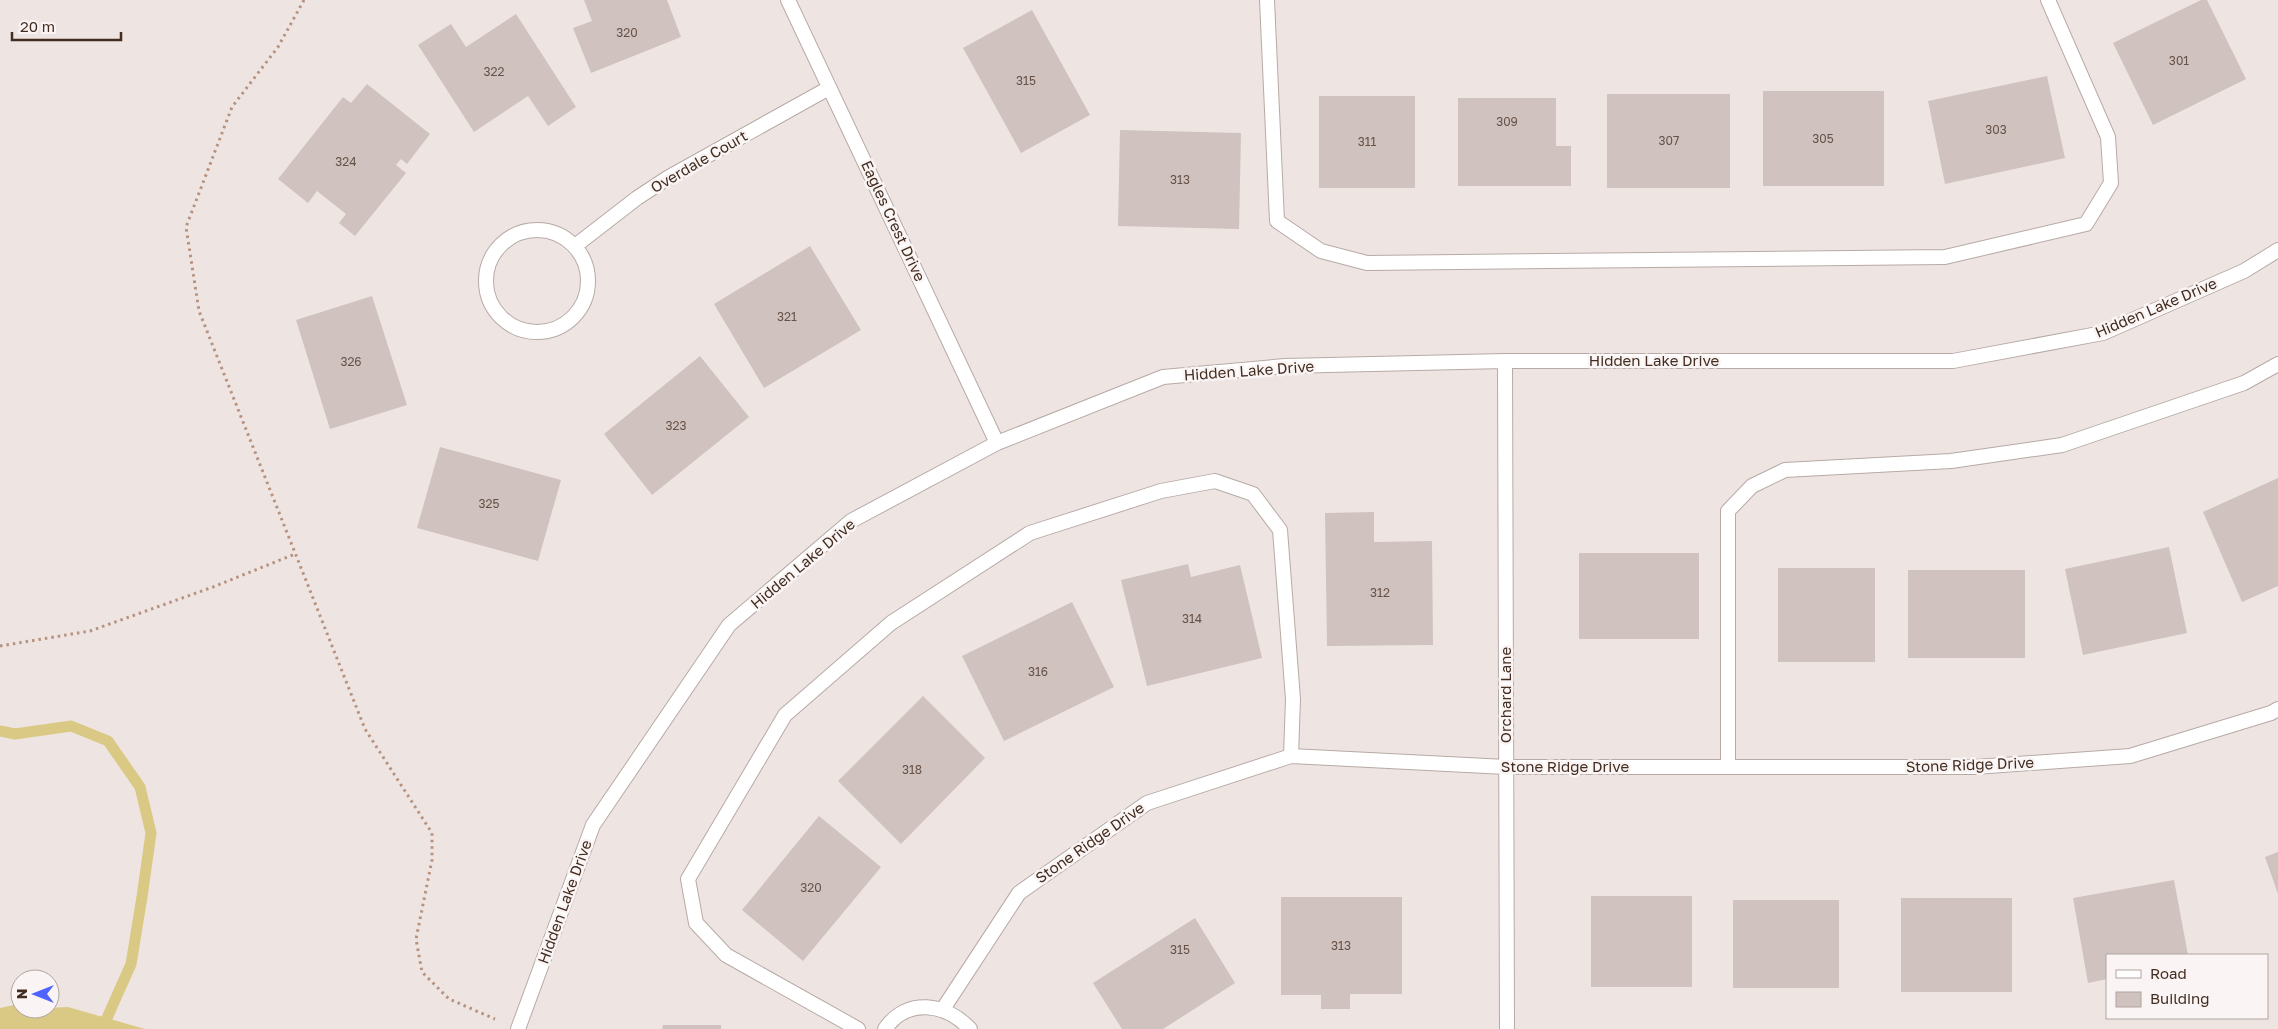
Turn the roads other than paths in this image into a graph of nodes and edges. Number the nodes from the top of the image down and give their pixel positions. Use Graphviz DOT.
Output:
graph roads {
  1 [pos="788,0"];
  2 [pos="1267,0"];
  3 [pos="2048,0"];
  4 [pos="829,88"];
  5 [pos="575,246"];
  6 [pos="2278,250"];
  7 [pos="1505,361"];
  8 [pos="2278,364"];
  9 [pos="997,443"];
  10 [pos="2278,708"];
  11 [pos="1291,756"];
  12 [pos="1506,767"];
  13 [pos="1728,767"];
  14 [pos="943,1009"];
  15 [pos="518,1029"];
  16 [pos="858,1029"];
  17 [pos="884,1029"];
  18 [pos="970,1029"];
  19 [pos="1507,1029"];
  1 -- 4 [label="street, Eagles Crest Drive"];
  2 -- 3 [label="street"];
  4 -- 5 [label="street, Overdale Court"];
  4 -- 9 [label="street, Eagles Crest Drive"];
  5 -- 5 [label="street"];
  6 -- 7 [label="street, Hidden Lake Drive"];
  7 -- 9 [label="street, Hidden Lake Drive"];
  7 -- 12 [label="street, Orchard Lane"];
  8 -- 13 [label="street"];
  9 -- 15 [label="street, Hidden Lake Drive"];
  10 -- 13 [label="street, Stone Ridge Drive"];
  11 -- 12 [label="street, Stone Ridge Drive"];
  11 -- 14 [label="street, Stone Ridge Drive"];
  11 -- 16 [label="street"];
  12 -- 13 [label="street, Stone Ridge Drive"];
  12 -- 19 [label="street, Orchard Lane"];
  14 -- 17 [label="street"];
  14 -- 18 [label="street"];
}
